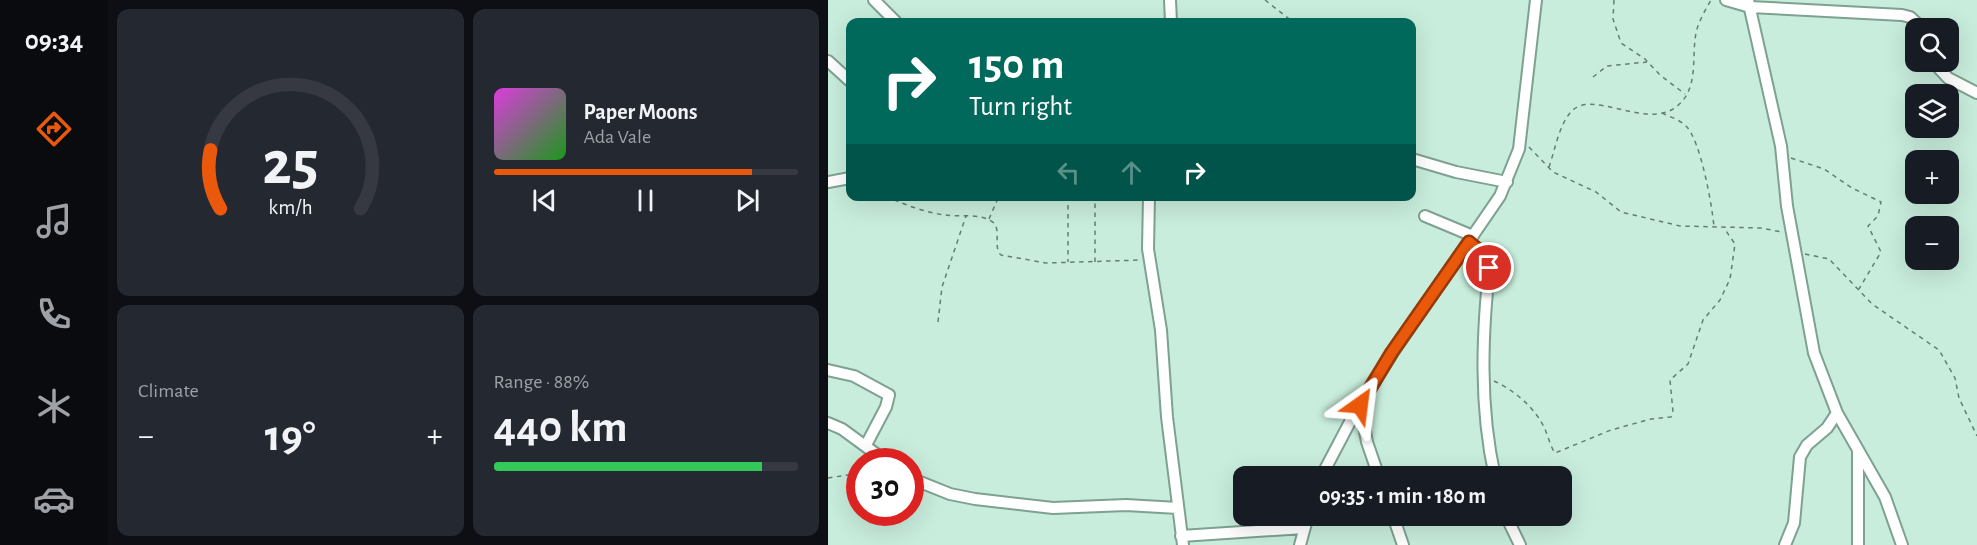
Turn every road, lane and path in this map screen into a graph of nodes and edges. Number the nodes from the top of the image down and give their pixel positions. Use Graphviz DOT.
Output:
graph roads {
  1 [pos="874,0"];
  2 [pos="1170,0"];
  3 [pos="1265,0"];
  4 [pos="1536,0"];
  5 [pos="1614,0"];
  6 [pos="1711,0"];
  7 [pos="1726,0"];
  8 [pos="1749,3"];
  9 [pos="892,18"];
  10 [pos="1171,18"];
  11 [pos="1288,18"];
  12 [pos="1911,18"];
  13 [pos="828,61"];
  14 [pos="1647,62"];
  15 [pos="1942,72"];
  16 [pos="846,77"];
  17 [pos="1593,77"];
  18 [pos="1977,93"];
  19 [pos="1686,94"];
  20 [pos="1662,112"];
  21 [pos="1521,138"];
  22 [pos="1782,155"];
  23 [pos="1416,160"];
  24 [pos="1549,168"];
  25 [pos="846,179"];
  26 [pos="828,182"];
  27 [pos="1507,182"];
  28 [pos="896,201"];
  29 [pos="997,201"];
  30 [pos="1068,201"];
  31 [pos="1095,201"];
  32 [pos="1149,201"];
  33 [pos="966,216"];
  34 [pos="1425,216"];
  35 [pos="989,220"];
  36 [pos="1714,228"];
  37 [pos="1724,228"];
  38 [pos="1792,234"];
  39 [pos="1471,239"];
  40 [pos="1795,254"];
  41 [pos="1150,260"];
  42 [pos="1095,261"];
  43 [pos="1068,262"];
  44 [pos="1859,290"];
  45 [pos="938,322"];
  46 [pos="828,370"];
  47 [pos="1483,377"];
  48 [pos="1360,405"];
  49 [pos="1837,413"];
  50 [pos="828,423"];
  51 [pos="1977,436"];
  52 [pos="866,445"];
  53 [pos="870,448"];
  54 [pos="1858,451"];
  55 [pos="1328,466"];
  56 [pos="1375,466"];
  57 [pos="1494,466"];
  58 [pos="846,475"];
  59 [pos="828,478"];
  60 [pos="924,484"];
  61 [pos="1178,508"];
  62 [pos="1396,526"];
  63 [pos="1511,526"];
  64 [pos="1304,528"];
  65 [pos="1182,541"];
  66 [pos="1300,545"];
  67 [pos="1403,545"];
  68 [pos="1520,545"];
  69 [pos="1785,545"];
  70 [pos="1858,545"];
  71 [pos="1902,545"];
  1 -- 9 [label="street"];
  2 -- 10 [label="street"];
  3 -- 11 [label="path"];
  4 -- 21 [label="street"];
  5 -- 14 [label="path"];
  6 -- 19 [label="path"];
  7 -- 8 [label="street"];
  8 -- 12 [label="street"];
  8 -- 22 [label="street"];
  13 -- 16 [label="street"];
  14 -- 17 [label="path"];
  14 -- 19 [label="path"];
  15 -- 18 [label="street"];
  19 -- 20 [label="path"];
  20 -- 24 [label="path"];
  20 -- 36 [label="path"];
  21 -- 24 [label="path"];
  21 -- 27 [label="street"];
  22 -- 38 [label="street"];
  22 -- 44 [label="path"];
  23 -- 27 [label="street"];
  24 -- 36 [label="path"];
  25 -- 26 [label="street"];
  27 -- 39 [label="street"];
  28 -- 33 [label="path"];
  29 -- 35 [label="path"];
  30 -- 43 [label="path"];
  31 -- 42 [label="path"];
  32 -- 41 [label="street"];
  33 -- 35 [label="path"];
  33 -- 45 [label="path"];
  34 -- 39 [label="street"];
  35 -- 43 [label="path"];
  36 -- 37 [label="path"];
  37 -- 38 [label="path"];
  37 -- 47 [label="path"];
  38 -- 40 [label="street"];
  39 -- 47 [label="street"];
  39 -- 48 [label="street"];
  40 -- 44 [label="path"];
  40 -- 49 [label="street"];
  41 -- 42 [label="path"];
  41 -- 61 [label="street"];
  42 -- 43 [label="path"];
  44 -- 51 [label="path"];
  46 -- 52 [label="street"];
  47 -- 57 [label="street"];
  48 -- 55 [label="street"];
  48 -- 56 [label="street"];
  49 -- 54 [label="street"];
  49 -- 69 [label="street"];
  50 -- 52 [label="street"];
  52 -- 53 [label="street"];
  54 -- 70 [label="street"];
  54 -- 71 [label="street"];
  58 -- 59 [label="path"];
  60 -- 61 [label="street"];
  61 -- 65 [label="street"];
  62 -- 67 [label="street"];
  63 -- 68 [label="street"];
  64 -- 65 [label="street"];
  64 -- 66 [label="street"];
}
